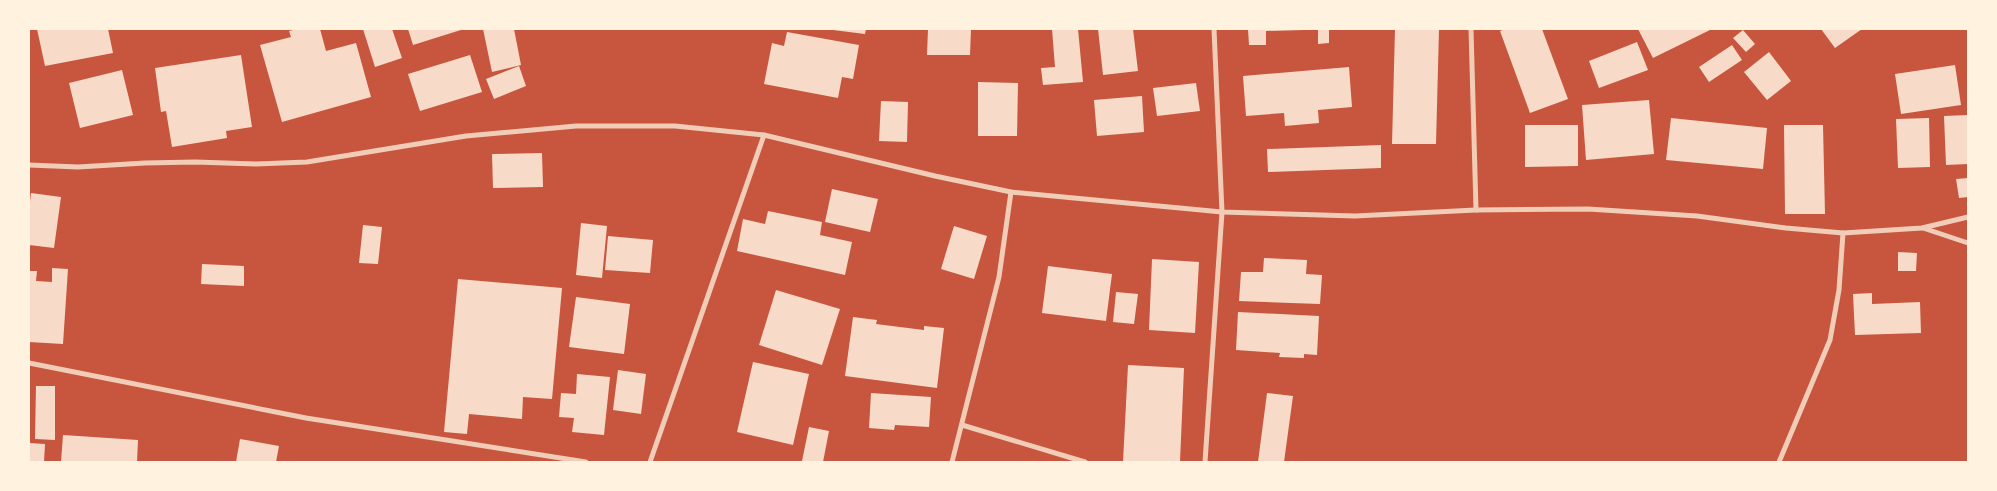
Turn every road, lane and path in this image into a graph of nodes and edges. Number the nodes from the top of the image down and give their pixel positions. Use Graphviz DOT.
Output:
graph roads {
  1 [pos="1214,29"];
  2 [pos="1471,29"];
  3 [pos="764,135"];
  4 [pos="29,166"];
  5 [pos="1011,192"];
  6 [pos="1476,210"];
  7 [pos="1222,212"];
  8 [pos="1968,217"];
  9 [pos="1922,228"];
  10 [pos="1843,233"];
  11 [pos="1968,243"];
  12 [pos="29,363"];
  13 [pos="962,425"];
  14 [pos="586,462"];
  15 [pos="650,462"];
  16 [pos="952,462"];
  17 [pos="1085,462"];
  18 [pos="1205,462"];
  19 [pos="1779,462"];
  1 -- 7 [label="street"];
  2 -- 6 [label="street"];
  3 -- 4 [label="street"];
  3 -- 5 [label="street"];
  3 -- 15 [label="street"];
  5 -- 7 [label="street"];
  5 -- 13 [label="street"];
  6 -- 7 [label="street"];
  6 -- 10 [label="street"];
  7 -- 18 [label="street"];
  8 -- 9 [label="street"];
  9 -- 10 [label="street"];
  9 -- 11 [label="street"];
  10 -- 19 [label="street"];
  12 -- 14 [label="street"];
  13 -- 16 [label="street"];
  13 -- 17 [label="street"];
}
